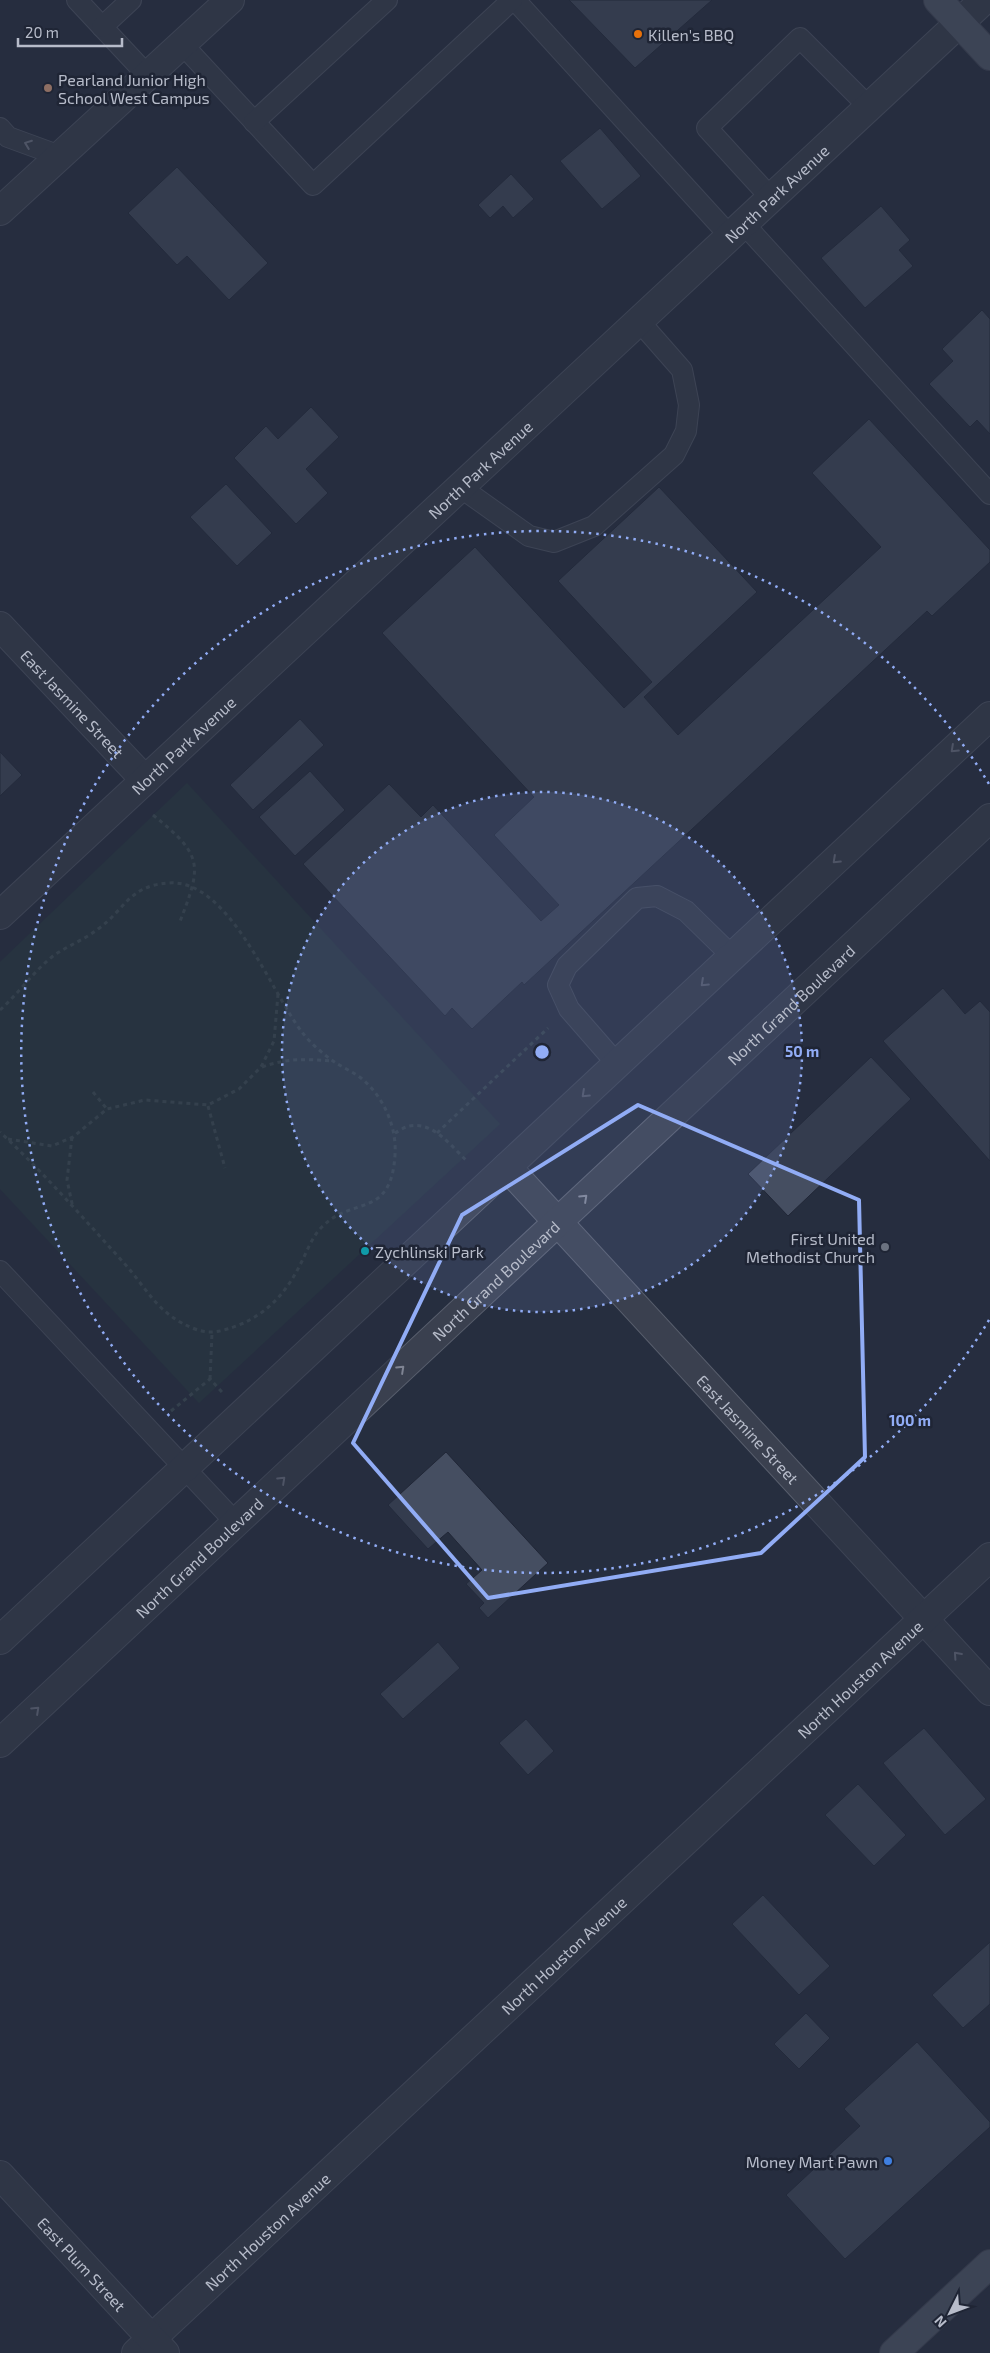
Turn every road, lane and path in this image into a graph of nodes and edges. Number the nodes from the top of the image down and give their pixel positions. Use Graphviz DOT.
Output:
graph roads {
  1 [pos="77,0"];
  2 [pos="131,0"];
  3 [pos="230,0"];
  4 [pos="388,0"];
  5 [pos="514,0"];
  6 [pos="938,0"];
  7 [pos="984,0"];
  8 [pos="960,23"];
  9 [pos="102,27"];
  10 [pos="182,44"];
  11 [pos="990,56"];
  12 [pos="148,76"];
  13 [pos="869,107"];
  14 [pos="254,122"];
  15 [pos="0,128"];
  16 [pos="60,156"];
  17 [pos="771,198"];
  18 [pos="0,211"];
  19 [pos="737,230"];
  20 [pos="639,320"];
  21 [pos="460,487"];
  22 [pos="990,494"];
  23 [pos="0,626"];
  24 [pos="990,716"];
  25 [pos="137,787"];
  26 [pos="990,818"];
  27 [pos="194,886"];
  28 [pos="0,915"];
  29 [pos="179,924"];
  30 [pos="732,956"];
  31 [pos="278,993"];
  32 [pos="569,1009"];
  33 [pos="0,1010"];
  34 [pos="332,1061"];
  35 [pos="617,1064"];
  36 [pos="261,1067"];
  37 [pos="93,1092"];
  38 [pos="208,1105"];
  39 [pos="107,1109"];
  40 [pos="0,1132"];
  41 [pos="394,1133"];
  42 [pos="437,1133"];
  43 [pos="72,1137"];
  44 [pos="7,1139"];
  45 [pos="225,1168"];
  46 [pos="498,1175"];
  47 [pos="73,1208"];
  48 [pos="557,1223"];
  49 [pos="0,1271"];
  50 [pos="212,1333"];
  51 [pos="210,1379"];
  52 [pos="242,1414"];
  53 [pos="148,1430"];
  54 [pos="184,1468"];
  55 [pos="236,1523"];
  56 [pos="990,1557"];
  57 [pos="923,1618"];
  58 [pos="0,1640"];
  59 [pos="987,1683"];
  60 [pos="0,1743"];
  61 [pos="0,2175"];
  62 [pos="990,2264"];
  63 [pos="151,2348"];
  64 [pos="894,2353"];
  1 -- 9 [label="lane"];
  2 -- 9 [label="lane"];
  3 -- 10 [label="street"];
  4 -- 14 [label="lane"];
  5 -- 14 [label="lane"];
  5 -- 19 [label="lane"];
  6 -- 8 [label="main road"];
  7 -- 8 [label="street, North Park Avenue"];
  8 -- 11 [label="main road"];
  8 -- 13 [label="street, North Park Avenue"];
  9 -- 12 [label="lane"];
  10 -- 12 [label="street"];
  10 -- 14 [label="lane"];
  12 -- 16 [label="street"];
  13 -- 17 [label="street, North Park Avenue"];
  13 -- 17 [label="lane"];
  16 -- 15 [label="lane, one-way"];
  16 -- 18 [label="street"];
  17 -- 19 [label="street, North Park Avenue"];
  19 -- 20 [label="street, North Park Avenue"];
  19 -- 22 [label="lane"];
  20 -- 21 [label="street, North Park Avenue"];
  20 -- 21 [label="lane"];
  21 -- 25 [label="street, North Park Avenue"];
  23 -- 25 [label="street, East Jasmine Street"];
  24 -- 30 [label="street, one-way"];
  25 -- 27 [label="path"];
  25 -- 28 [label="street, North Park Avenue"];
  48 -- 26 [label="street, North Grand Boulevard, one-way"];
  27 -- 29 [label="path"];
  27 -- 31 [label="path"];
  27 -- 33 [label="path"];
  30 -- 32 [label="lane"];
  30 -- 35 [label="street, one-way"];
  31 -- 34 [label="path"];
  31 -- 36 [label="path"];
  32 -- 35 [label="lane"];
  32 -- 42 [label="path"];
  34 -- 36 [label="path"];
  34 -- 41 [label="path"];
  35 -- 46 [label="street, one-way"];
  36 -- 38 [label="path"];
  37 -- 39 [label="path"];
  38 -- 39 [label="path"];
  38 -- 45 [label="path"];
  39 -- 43 [label="path"];
  40 -- 44 [label="path"];
  41 -- 42 [label="path"];
  41 -- 50 [label="path"];
  42 -- 46 [label="path"];
  43 -- 44 [label="path"];
  43 -- 47 [label="path"];
  44 -- 47 [label="path"];
  46 -- 48 [label="street, East Jasmine Street"];
  46 -- 52 [label="street"];
  47 -- 50 [label="path"];
  55 -- 48 [label="street, North Grand Boulevard, one-way"];
  48 -- 57 [label="street, East Jasmine Street"];
  49 -- 53 [label="lane"];
  50 -- 51 [label="path"];
  51 -- 52 [label="path"];
  51 -- 53 [label="path"];
  52 -- 54 [label="street"];
  53 -- 54 [label="lane"];
  54 -- 55 [label="lane"];
  54 -- 58 [label="street"];
  60 -- 55 [label="street, North Grand Boulevard, one-way"];
  56 -- 57 [label="street, North Houston Avenue"];
  59 -- 57 [label="street, East Jasmine Street, one-way"];
  57 -- 63 [label="street, North Houston Avenue"];
  61 -- 63 [label="street, East Plum Street"];
  62 -- 64 [label="main road"];
}
